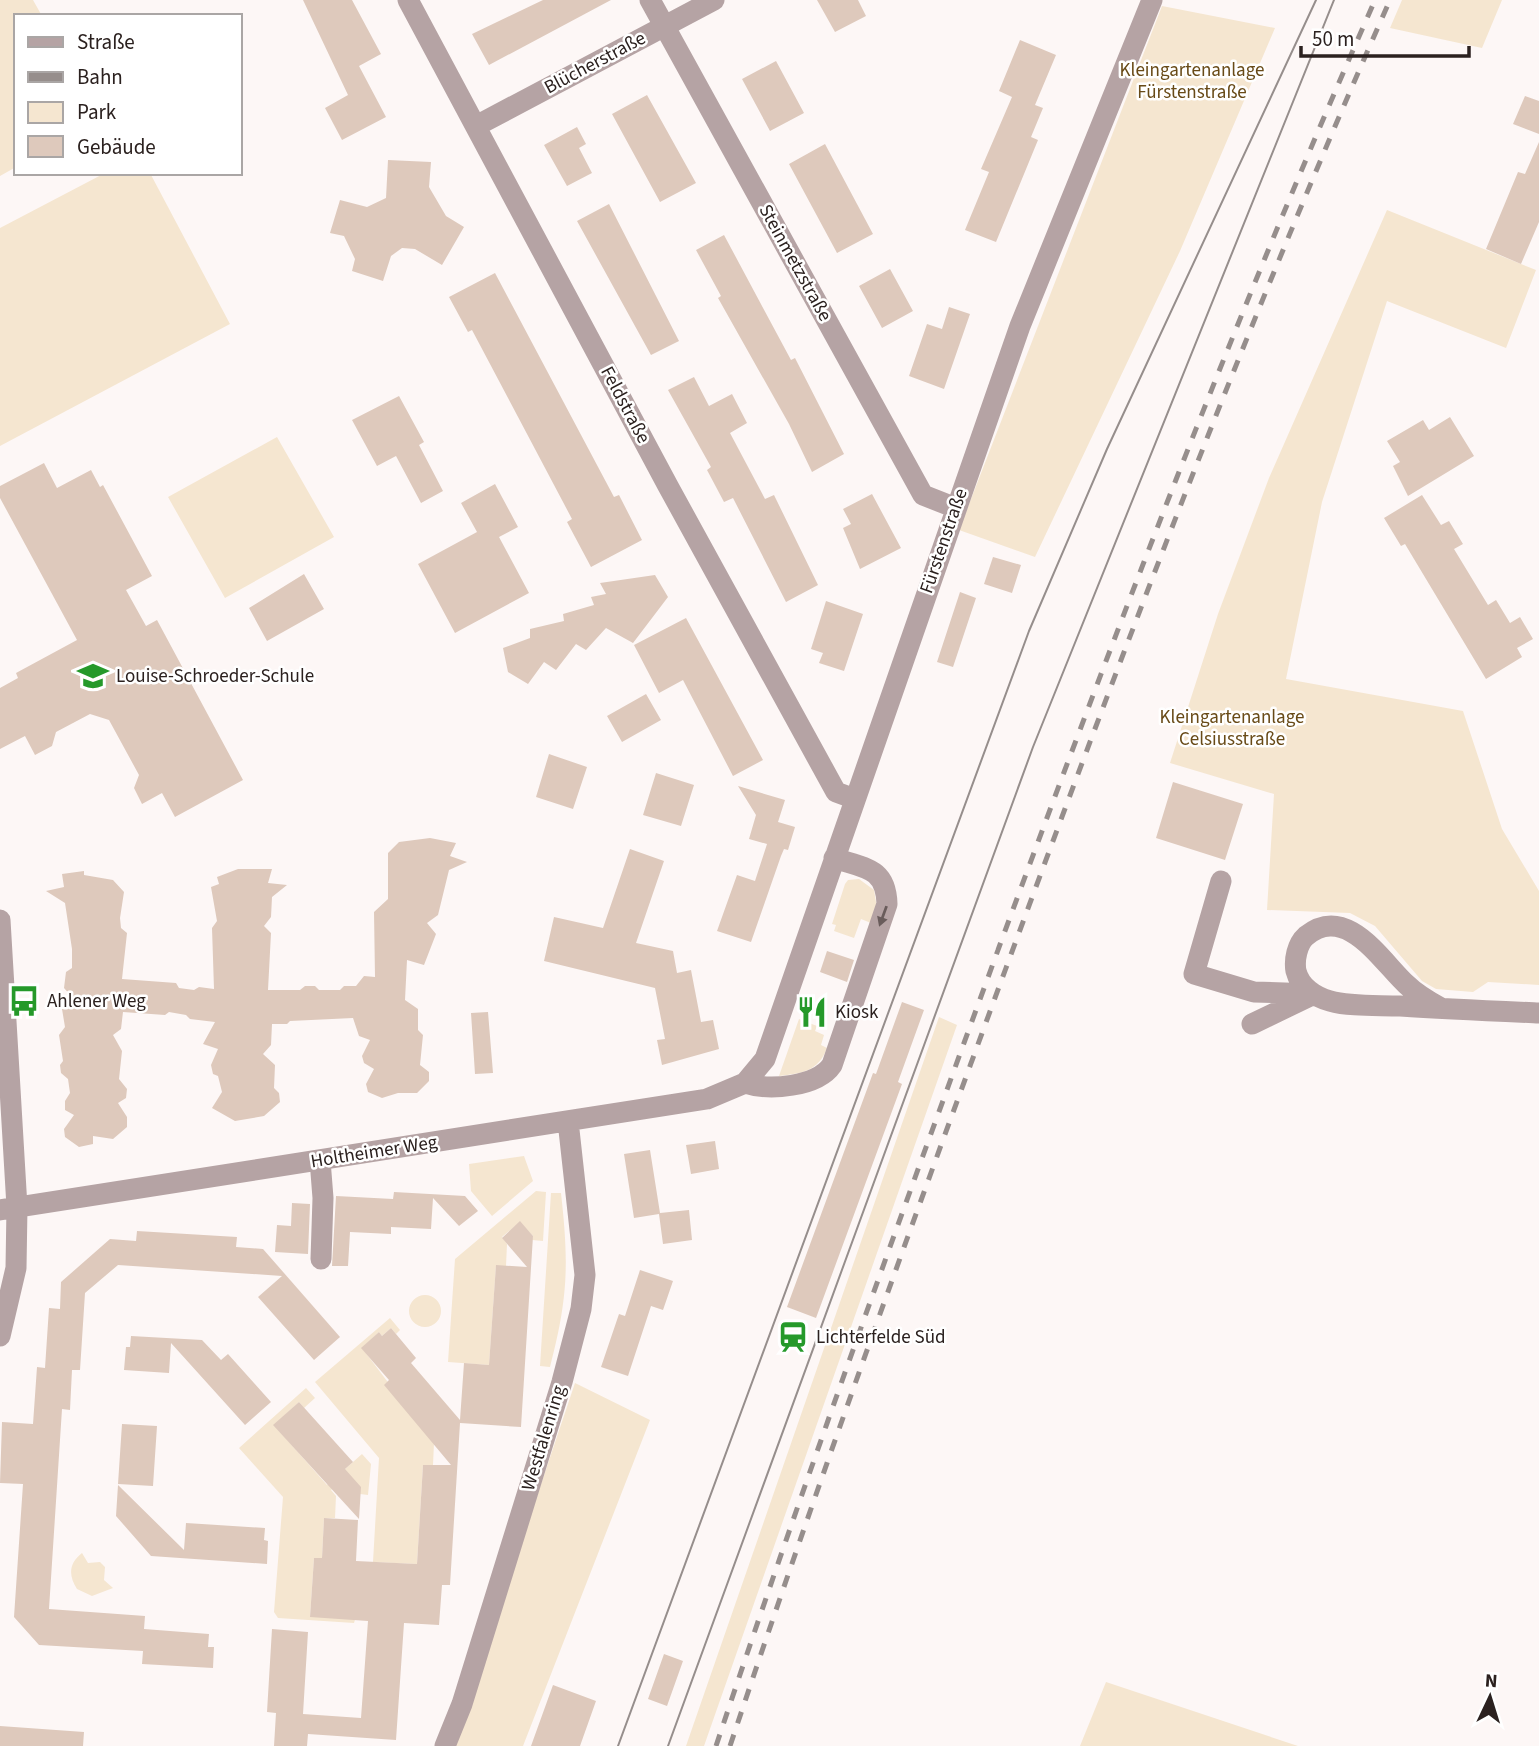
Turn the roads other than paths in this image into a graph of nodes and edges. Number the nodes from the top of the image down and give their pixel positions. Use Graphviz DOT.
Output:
graph roads {
  1 [pos="408,0"];
  2 [pos="650,0"];
  3 [pos="714,0"];
  4 [pos="1152,0"];
  5 [pos="664,27"];
  6 [pos="476,126"];
  7 [pos="956,508"];
  8 [pos="855,799"];
  9 [pos="834,858"];
  10 [pos="1221,881"];
  11 [pos="0,919"];
  12 [pos="1314,994"];
  13 [pos="1441,1008"];
  14 [pos="1539,1013"];
  15 [pos="1252,1024"];
  16 [pos="750,1084"];
  17 [pos="568,1121"];
  18 [pos="320,1160"];
  19 [pos="8,1209"];
  20 [pos="321,1259"];
  21 [pos="0,1336"];
  22 [pos="444,1746"];
  1 -- 6 [label="street, Feldstraße"];
  2 -- 5 [label="street, Steinmetzstraße"];
  3 -- 5 [label="street, Blücherstraße"];
  4 -- 7 [label="street, Fürstenstraße"];
  5 -- 6 [label="street, Blücherstraße"];
  5 -- 7 [label="street, Steinmetzstraße"];
  6 -- 8 [label="street, Feldstraße"];
  7 -- 8 [label="street, Fürstenstraße"];
  8 -- 9 [label="street, Fürstenstraße"];
  9 -- 16 [label="street, Fürstenstraße"];
  9 -- 16 [label="street, one-way"];
  10 -- 12 [label="street"];
  11 -- 19 [label="street"];
  12 -- 13 [label="street"];
  12 -- 13 [label="street"];
  12 -- 15 [label="street"];
  13 -- 14 [label="street"];
  16 -- 17 [label="street, Holtheimer Weg"];
  17 -- 18 [label="street, Holtheimer Weg"];
  17 -- 22 [label="street, Westfalenring"];
  18 -- 19 [label="street, Holtheimer Weg"];
  18 -- 20 [label="street"];
  19 -- 21 [label="street"];
}
